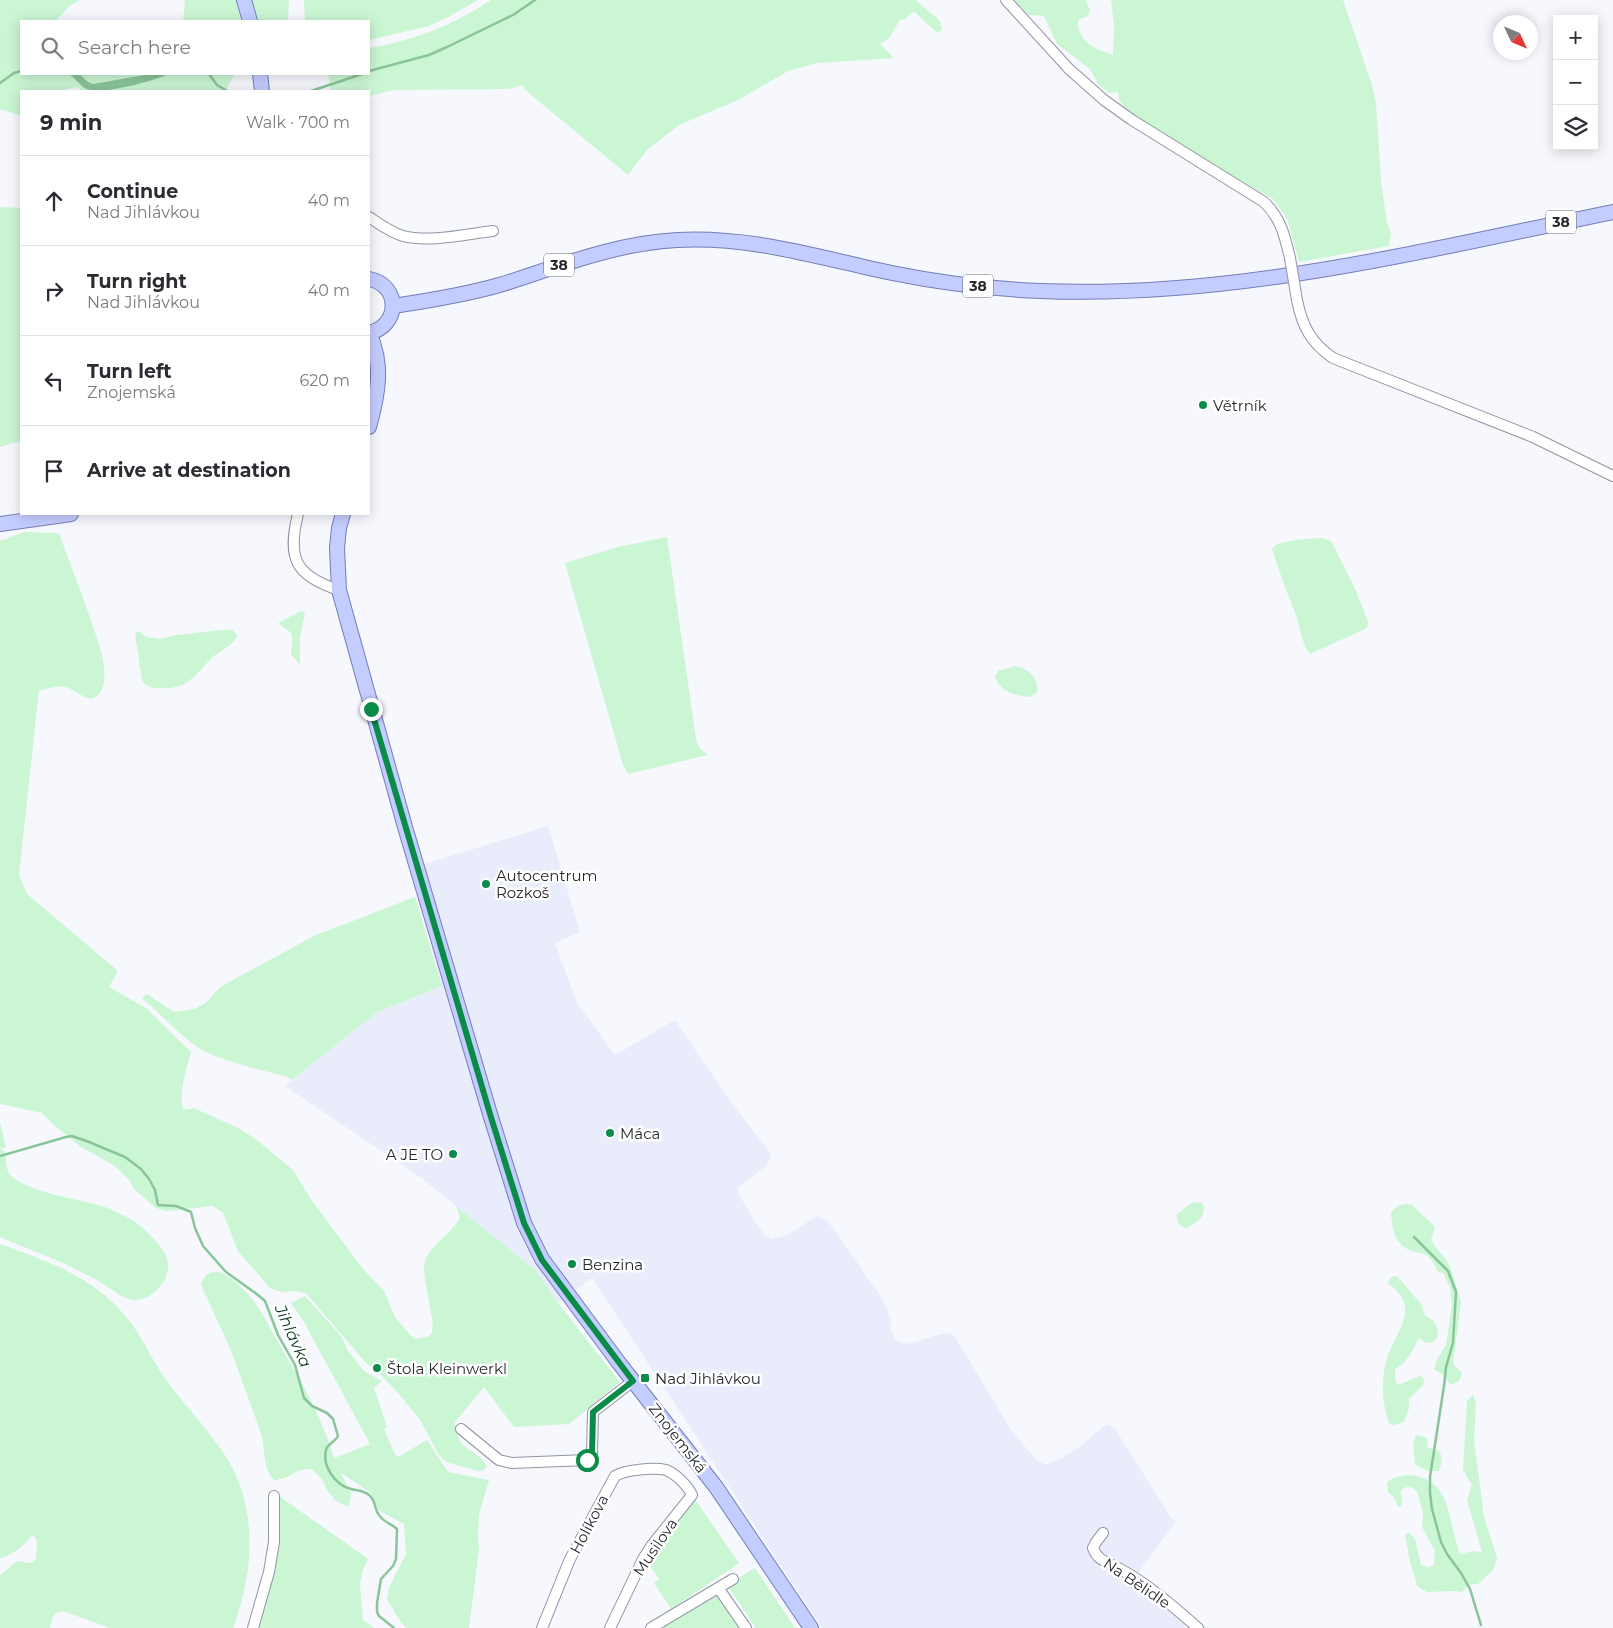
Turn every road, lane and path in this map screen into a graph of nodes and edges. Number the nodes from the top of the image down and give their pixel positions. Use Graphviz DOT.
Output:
graph roads {
  1 [pos="244,0"];
  2 [pos="1006,0"];
  3 [pos="250,20"];
  4 [pos="260,75"];
  5 [pos="262,90"];
  6 [pos="1613,212"];
  7 [pos="370,218"];
  8 [pos="493,230"];
  9 [pos="370,279"];
  10 [pos="393,306"];
  11 [pos="370,333"];
  12 [pos="370,336"];
  13 [pos="370,423"];
  14 [pos="1613,476"];
  15 [pos="64,515"];
  16 [pos="298,515"];
  17 [pos="343,515"];
  18 [pos="0,524"];
  19 [pos="339,590"];
  20 [pos="633,1381"];
  21 [pos="461,1428"];
  22 [pos="673,1473"];
  23 [pos="274,1496"];
  24 [pos="1103,1533"];
  25 [pos="732,1580"];
  26 [pos="719,1589"];
  27 [pos="253,1628"];
  28 [pos="542,1628"];
  29 [pos="610,1628"];
  30 [pos="651,1628"];
  31 [pos="746,1628"];
  32 [pos="811,1628"];
  33 [pos="1198,1628"];
  1 -- 3 [label="main road"];
  2 -- 14 [label="street, bridge"];
  4 -- 5 [label="main road"];
  6 -- 10 [label="main road, 38"];
  7 -- 8 [label="street"];
  9 -- 10 [label="main road"];
  10 -- 11 [label="main road"];
  12 -- 13 [label="main road"];
  15 -- 18 [label="main road"];
  16 -- 19 [label="street"];
  17 -- 19 [label="main road, Znojemská"];
  19 -- 20 [label="main road, Znojemská"];
  20 -- 21 [label="street"];
  20 -- 32 [label="main road, Znojemská"];
  22 -- 28 [label="street, Holíkova"];
  22 -- 29 [label="street, Musilova"];
  23 -- 27 [label="street"];
  24 -- 33 [label="street, Na Bělidle"];
  25 -- 26 [label="street"];
  26 -- 30 [label="street"];
  26 -- 31 [label="street"];
}
